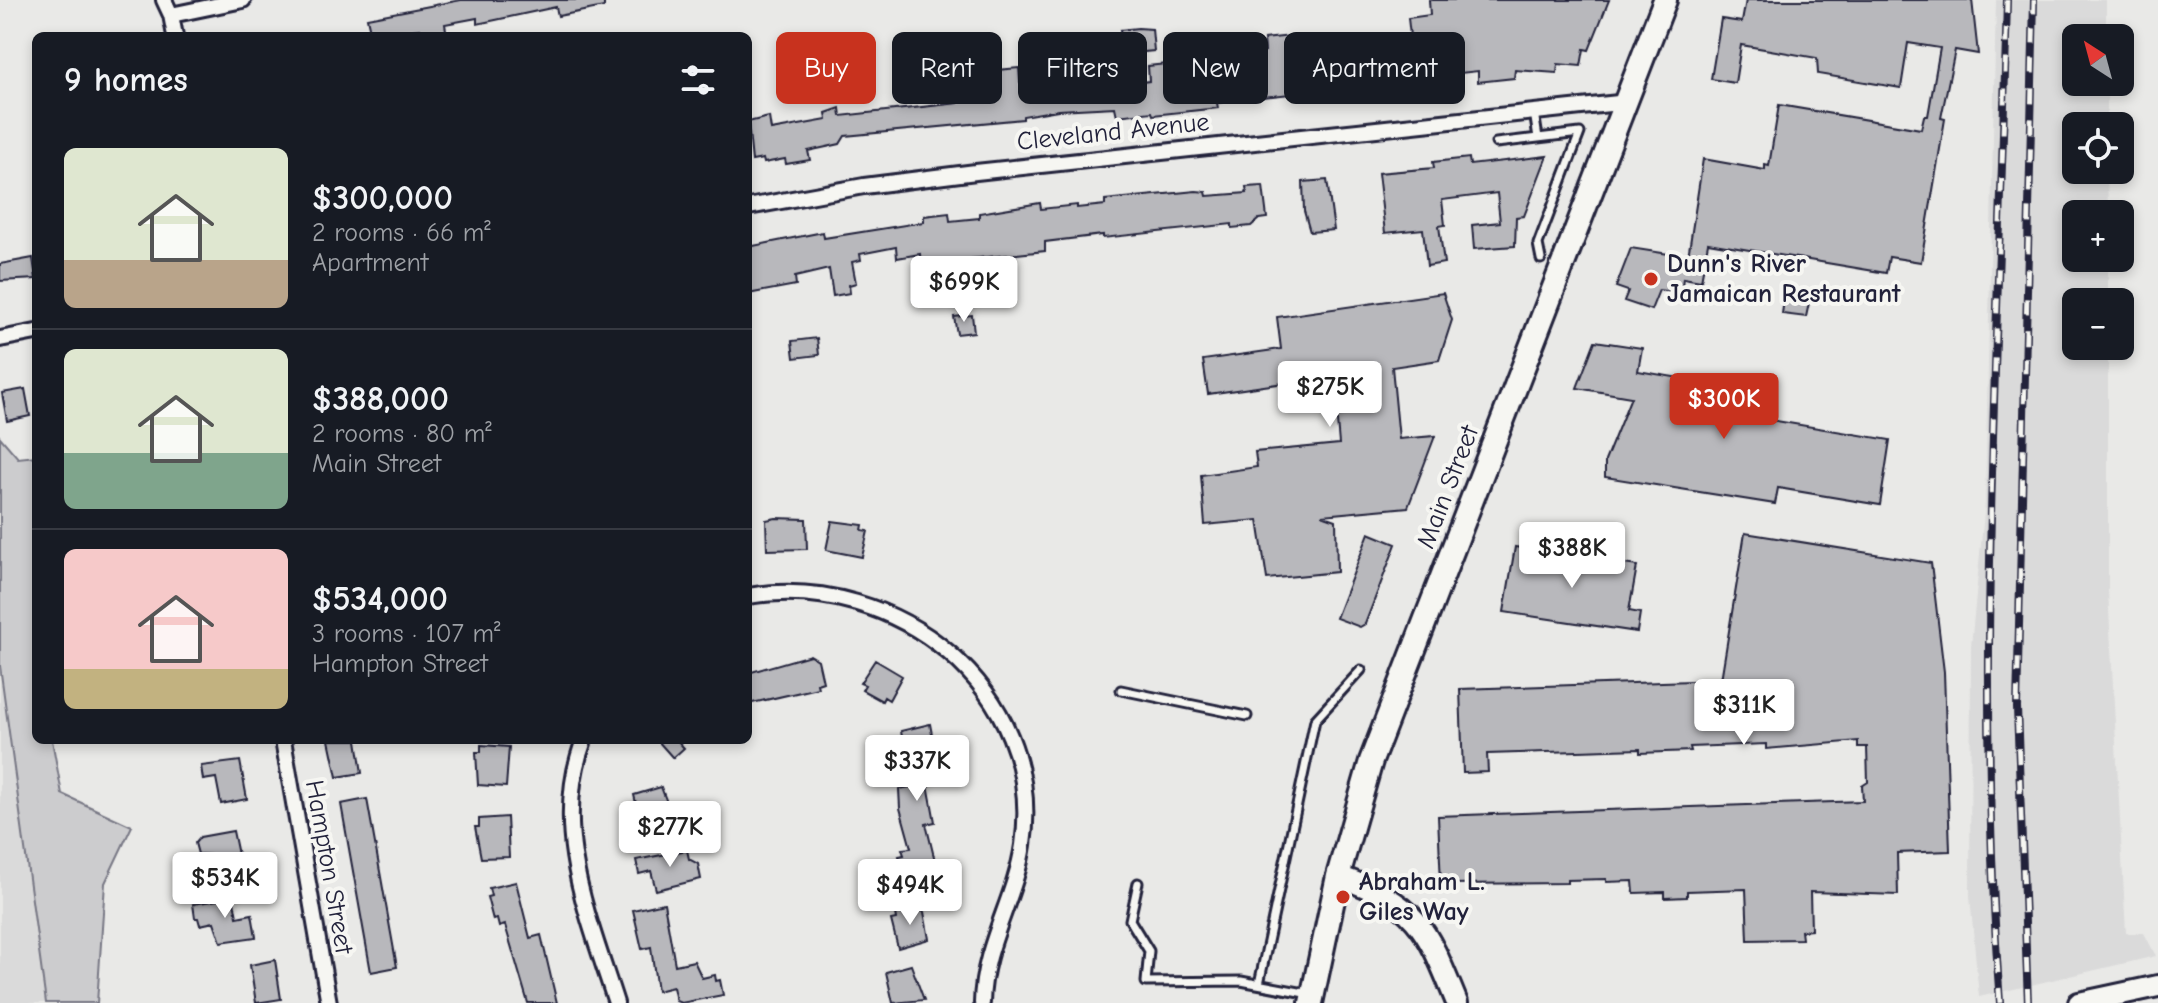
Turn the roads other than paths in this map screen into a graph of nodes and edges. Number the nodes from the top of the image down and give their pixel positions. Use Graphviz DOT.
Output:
graph roads {
  1 [pos="164,0"];
  2 [pos="243,0"];
  3 [pos="1665,0"];
  4 [pos="171,15"];
  5 [pos="174,32"];
  6 [pos="1628,102"];
  7 [pos="1534,112"];
  8 [pos="1538,138"];
  9 [pos="1496,143"];
  10 [pos="752,206"];
  11 [pos="1541,259"];
  12 [pos="32,333"];
  13 [pos="0,339"];
  14 [pos="752,595"];
  15 [pos="1361,670"];
  16 [pos="1121,690"];
  17 [pos="1247,716"];
  18 [pos="284,744"];
  19 [pos="583,744"];
  20 [pos="1338,876"];
  21 [pos="1138,883"];
  22 [pos="1259,984"];
  23 [pos="2158,986"];
  24 [pos="1312,999"];
  25 [pos="329,1003"];
  26 [pos="616,1003"];
  27 [pos="982,1003"];
  28 [pos="1457,1003"];
  29 [pos="2079,1003"];
  1 -- 4 [label="street"];
  2 -- 4 [label="street"];
  3 -- 6 [label="main road, Main Street"];
  4 -- 5 [label="street"];
  6 -- 7 [label="street, Cleveland Avenue"];
  6 -- 20 [label="main road, Main Street"];
  7 -- 8 [label="lane"];
  7 -- 10 [label="street, Cleveland Avenue"];
  8 -- 9 [label="lane"];
  8 -- 11 [label="lane"];
  12 -- 13 [label="street"];
  14 -- 27 [label="street"];
  15 -- 22 [label="lane"];
  16 -- 17 [label="lane"];
  18 -- 25 [label="street, Hampton Street"];
  19 -- 26 [label="street"];
  20 -- 24 [label="main road, Main Street"];
  20 -- 28 [label="main road"];
  21 -- 22 [label="lane"];
  22 -- 24 [label="lane"];
  23 -- 29 [label="main road"];
}
